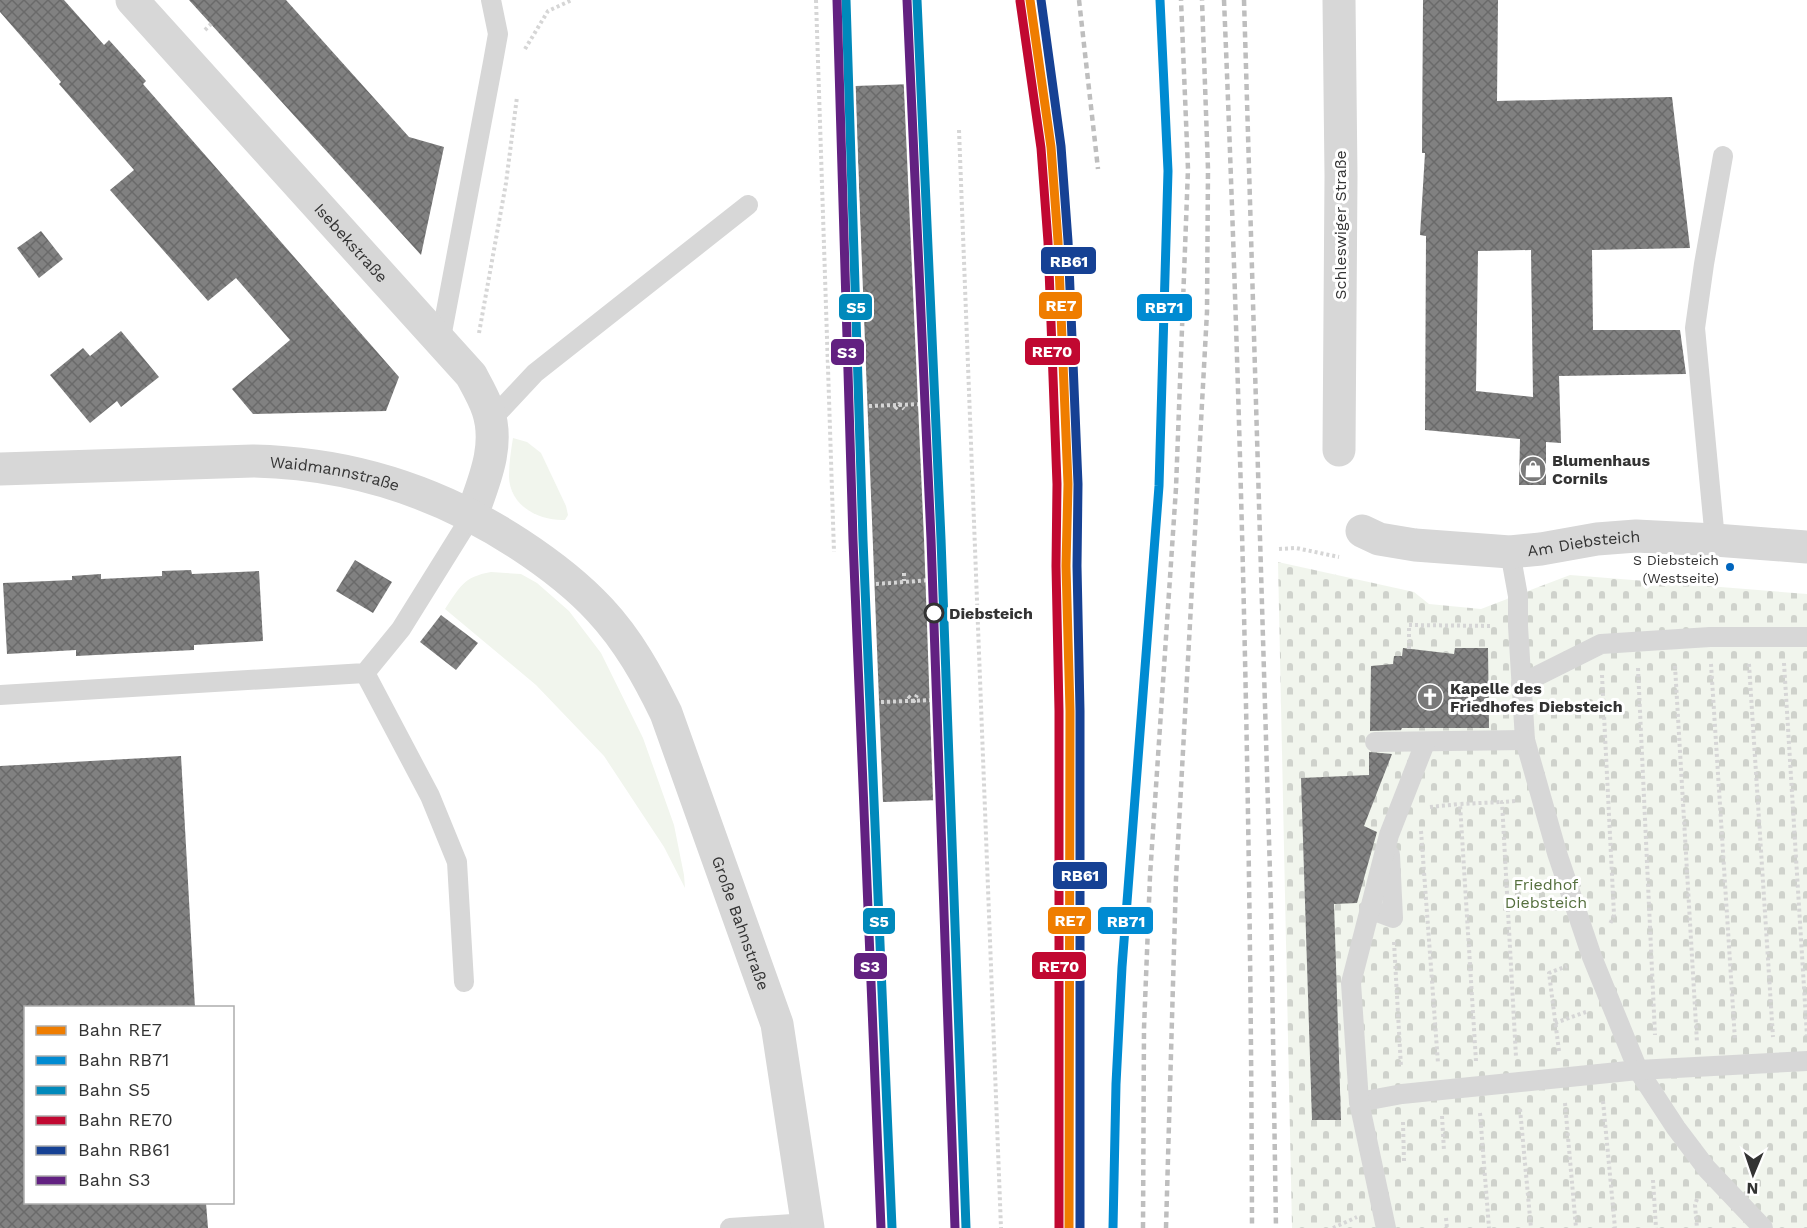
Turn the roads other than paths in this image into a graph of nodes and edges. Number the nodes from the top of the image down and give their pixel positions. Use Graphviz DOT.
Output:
graph roads {
  1 [pos="132,0"];
  2 [pos="490,0"];
  3 [pos="1339,0"];
  4 [pos="1723,156"];
  5 [pos="748,205"];
  6 [pos="440,343"];
  7 [pos="490,421"];
  8 [pos="1339,450"];
  9 [pos="0,469"];
  10 [pos="472,515"];
  11 [pos="1362,531"];
  12 [pos="1715,540"];
  13 [pos="1807,547"];
  14 [pos="1510,552"];
  15 [pos="620,634"];
  16 [pos="1807,637"];
  17 [pos="365,673"];
  18 [pos="1521,684"];
  19 [pos="0,695"];
  20 [pos="1525,740"];
  21 [pos="1375,742"];
  22 [pos="1425,742"];
  23 [pos="1389,835"];
  24 [pos="1370,909"];
  25 [pos="464,982"];
  26 [pos="1807,1062"];
  27 [pos="1647,1069"];
  28 [pos="1359,1102"];
  29 [pos="808,1225"];
  30 [pos="730,1228"];
  31 [pos="1386,1228"];
  32 [pos="1763,1228"];
  1 -- 6 [label="street, Isebekstraße"];
  2 -- 6 [label="lane"];
  3 -- 8 [label="street, Schleswiger Straße"];
  4 -- 12 [label="lane"];
  5 -- 7 [label="lane"];
  6 -- 7 [label="street, Isebekstraße"];
  7 -- 10 [label="street, Isebekstraße"];
  9 -- 10 [label="street, Waidmannstraße"];
  10 -- 15 [label="street, Waidmannstraße"];
  10 -- 17 [label="lane"];
  11 -- 14 [label="street, Am Diebsteich"];
  12 -- 13 [label="street, Am Diebsteich"];
  12 -- 14 [label="street, Am Diebsteich"];
  14 -- 18 [label="lane"];
  15 -- 29 [label="street, Große Bahnstraße"];
  16 -- 18 [label="lane"];
  17 -- 19 [label="lane"];
  17 -- 25 [label="lane"];
  18 -- 20 [label="lane"];
  20 -- 22 [label="lane"];
  20 -- 27 [label="lane"];
  21 -- 22 [label="lane"];
  22 -- 23 [label="lane"];
  23 -- 24 [label="lane"];
  23 -- 24 [label="lane"];
  24 -- 28 [label="lane"];
  26 -- 27 [label="lane"];
  27 -- 28 [label="lane"];
  27 -- 32 [label="lane"];
  28 -- 31 [label="lane"];
  29 -- 30 [label="lane"];
}
